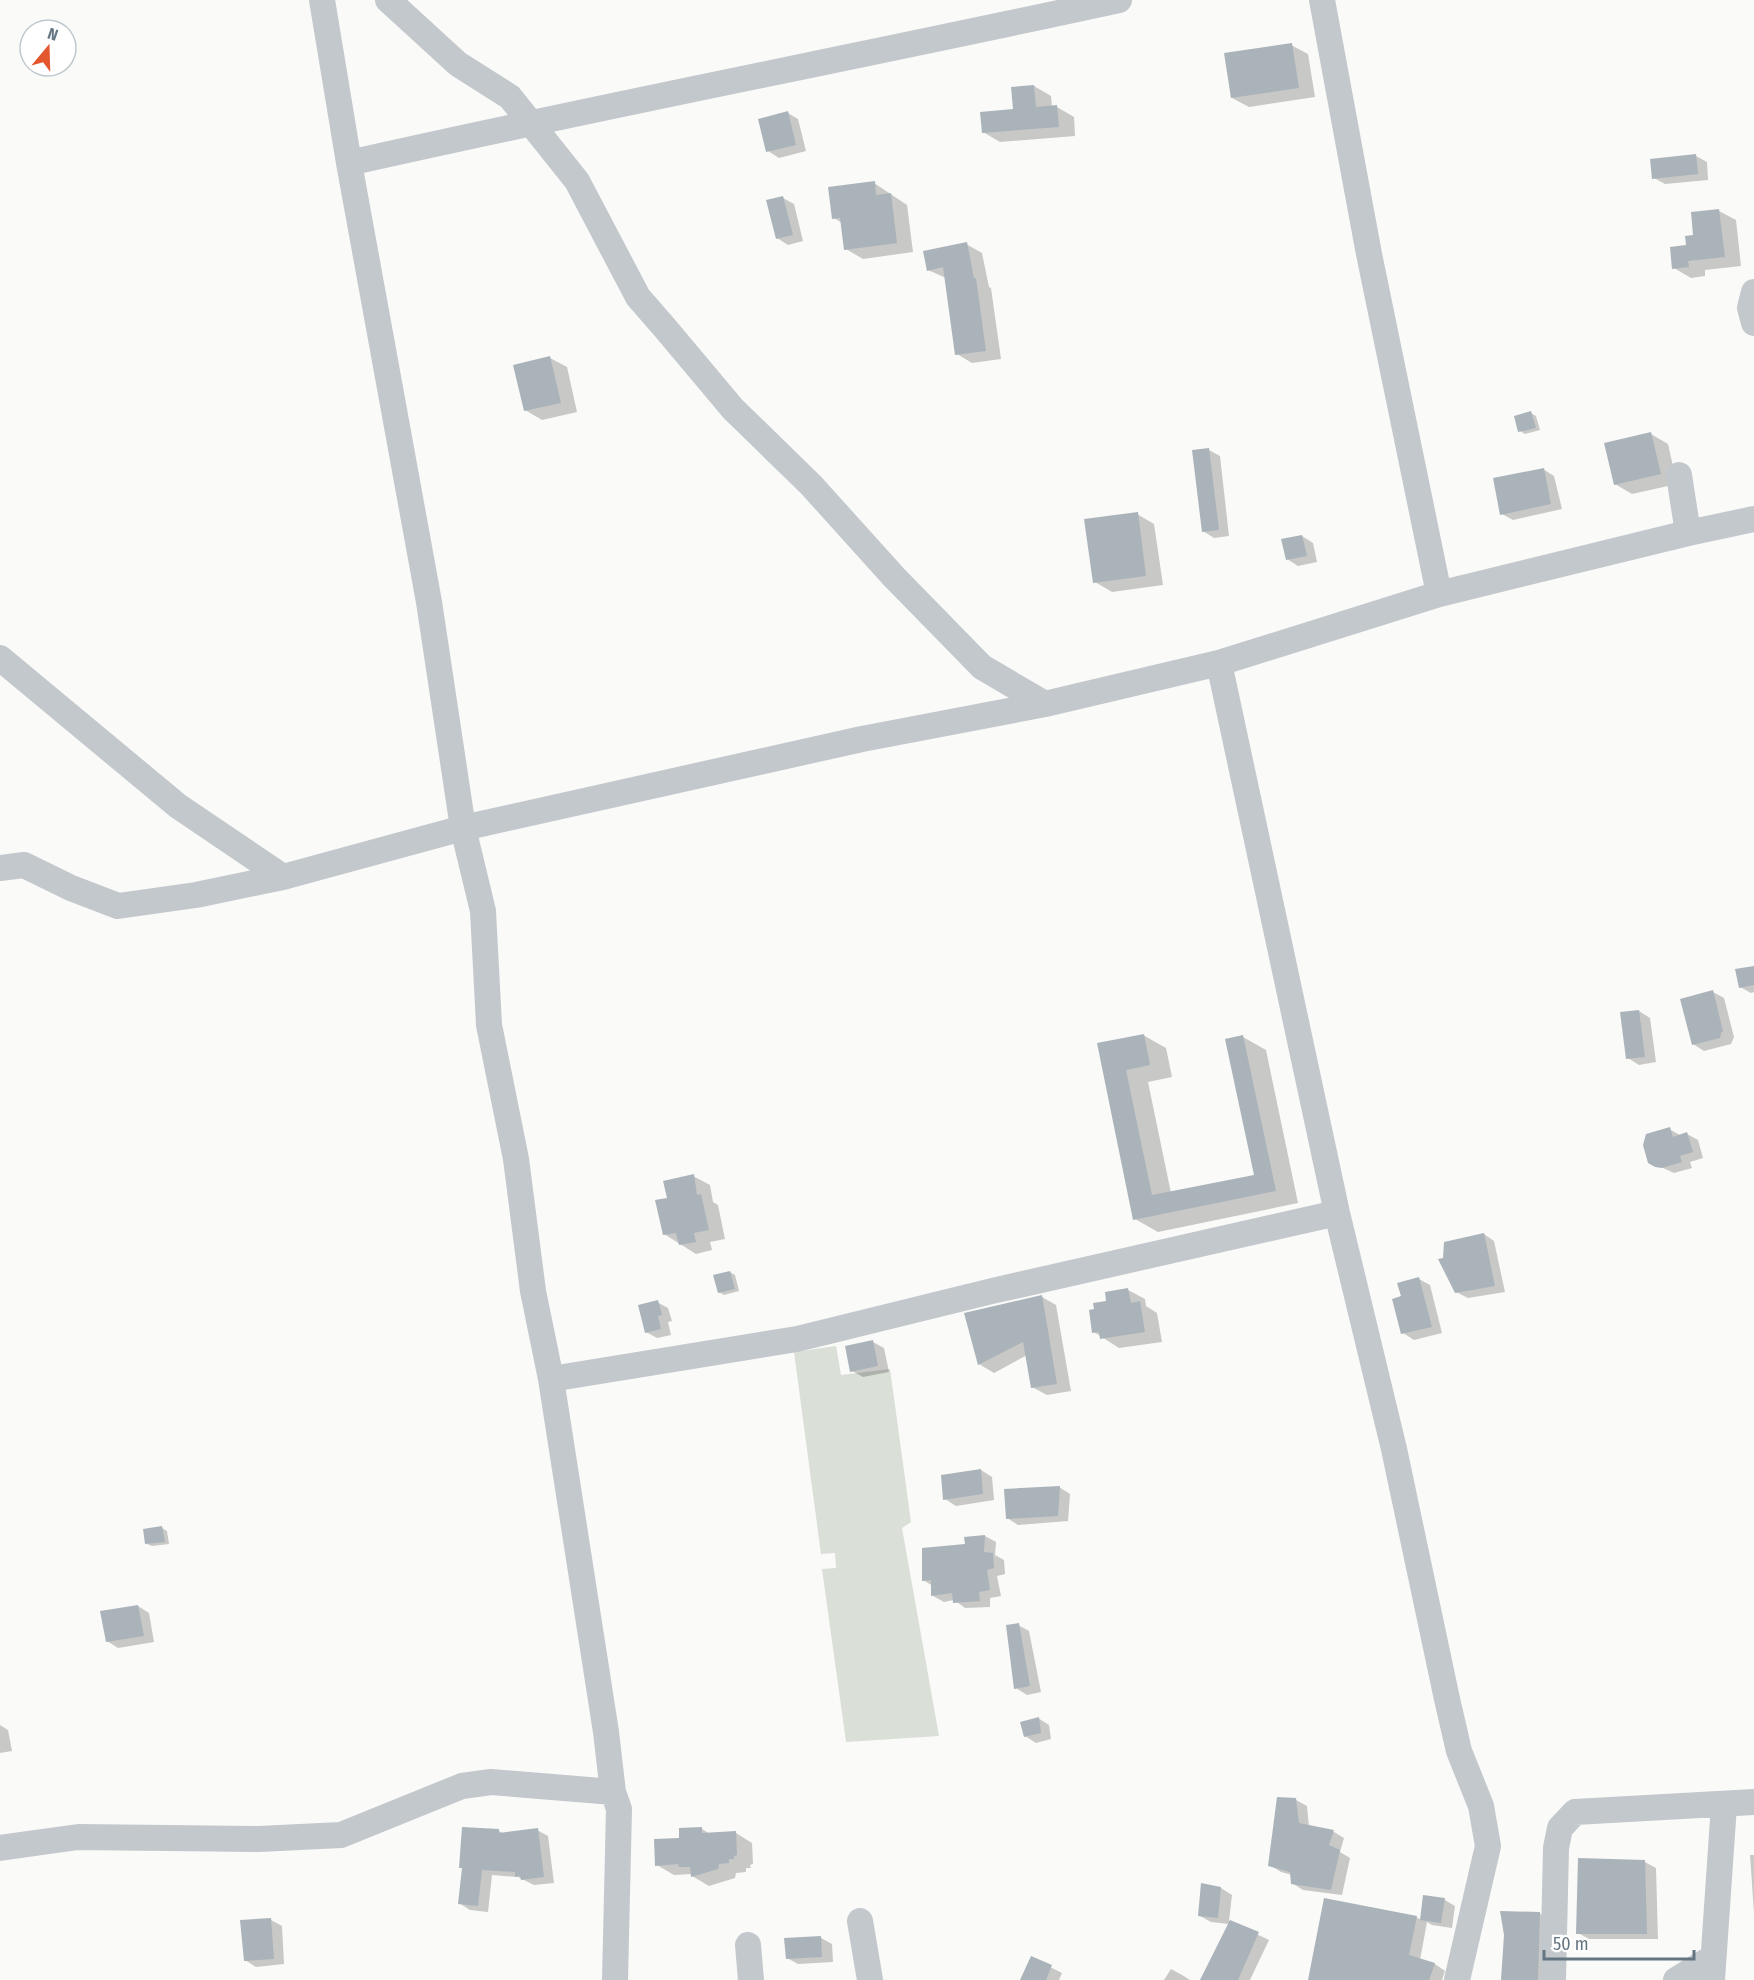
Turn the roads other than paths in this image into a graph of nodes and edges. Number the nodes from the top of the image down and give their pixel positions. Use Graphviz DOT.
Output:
graph roads {
  1 [pos="322,0"];
  2 [pos="388,0"];
  3 [pos="1119,0"];
  4 [pos="1322,0"];
  5 [pos="530,122"];
  6 [pos="349,163"];
  7 [pos="1754,292"];
  8 [pos="1754,323"];
  9 [pos="1679,475"];
  10 [pos="1754,519"];
  11 [pos="1688,533"];
  12 [pos="1439,594"];
  13 [pos="0,658"];
  14 [pos="1219,663"];
  15 [pos="1045,704"];
  16 [pos="463,828"];
  17 [pos="0,868"];
  18 [pos="283,877"];
  19 [pos="1337,1213"];
  20 [pos="551,1379"];
  21 [pos="613,1792"];
  22 [pos="1754,1802"];
  23 [pos="1724,1805"];
  24 [pos="0,1848"];
  25 [pos="860,1921"];
  26 [pos="748,1946"];
  27 [pos="1712,1968"];
  28 [pos="615,1980"];
  29 [pos="751,1980"];
  30 [pos="870,1980"];
  31 [pos="1457,1980"];
  32 [pos="1553,1980"];
  33 [pos="1676,1980"];
  1 -- 6 [label="street"];
  2 -- 5 [label="street"];
  3 -- 5 [label="street"];
  4 -- 12 [label="street"];
  5 -- 6 [label="street"];
  5 -- 15 [label="street"];
  6 -- 16 [label="street"];
  7 -- 8 [label="street"];
  9 -- 11 [label="street"];
  10 -- 11 [label="street"];
  11 -- 12 [label="street"];
  12 -- 14 [label="street"];
  13 -- 18 [label="street"];
  14 -- 15 [label="street"];
  14 -- 19 [label="street"];
  15 -- 16 [label="street"];
  16 -- 18 [label="street"];
  16 -- 20 [label="street"];
  17 -- 18 [label="street"];
  19 -- 20 [label="street"];
  19 -- 31 [label="street"];
  20 -- 21 [label="street"];
  21 -- 24 [label="street"];
  21 -- 28 [label="street"];
  22 -- 23 [label="street"];
  23 -- 27 [label="street"];
  23 -- 32 [label="street"];
  25 -- 30 [label="street"];
  26 -- 29 [label="street"];
  27 -- 33 [label="street"];
}
